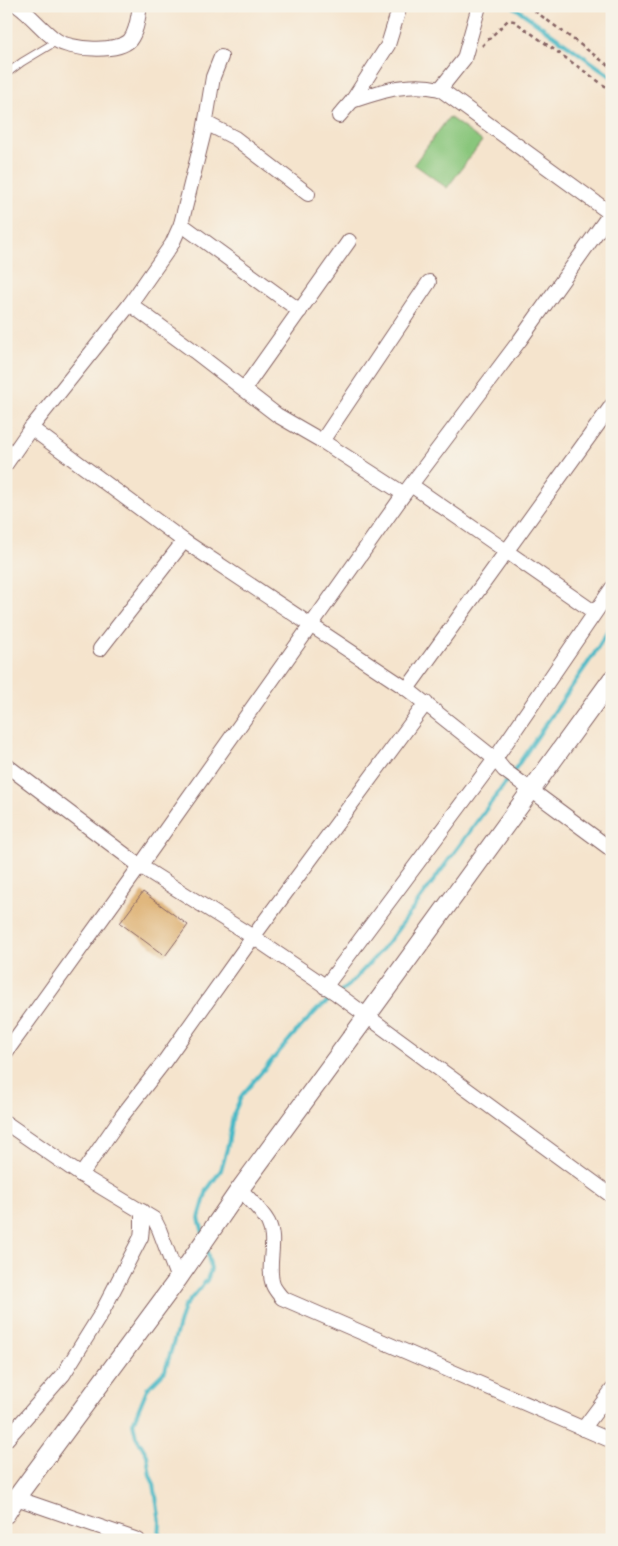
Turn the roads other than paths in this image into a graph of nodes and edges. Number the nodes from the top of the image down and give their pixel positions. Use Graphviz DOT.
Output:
graph roads {
  1 [pos="18,6"];
  2 [pos="140,6"];
  3 [pos="400,6"];
  4 [pos="479,6"];
  5 [pos="57,41"];
  6 [pos="221,58"];
  7 [pos="6,74"];
  8 [pos="440,89"];
  9 [pos="352,101"];
  10 [pos="339,116"];
  11 [pos="206,123"];
  12 [pos="308,194"];
  13 [pos="611,212"];
  14 [pos="181,224"];
  15 [pos="349,241"];
  16 [pos="429,282"];
  17 [pos="130,304"];
  18 [pos="300,311"];
  19 [pos="244,389"];
  20 [pos="612,405"];
  21 [pos="31,428"];
  22 [pos="322,441"];
  23 [pos="6,464"];
  24 [pos="408,490"];
  25 [pos="184,541"];
  26 [pos="506,552"];
  27 [pos="612,588"];
  28 [pos="594,612"];
  29 [pos="312,624"];
  30 [pos="100,649"];
  31 [pos="612,680"];
  32 [pos="406,688"];
  33 [pos="426,703"];
  34 [pos="495,759"];
  35 [pos="6,766"];
  36 [pos="532,790"];
  37 [pos="612,850"];
  38 [pos="140,866"];
  39 [pos="253,937"];
  40 [pos="325,987"];
  41 [pos="368,1016"];
  42 [pos="6,1052"];
  43 [pos="6,1122"];
  44 [pos="81,1175"];
  45 [pos="240,1189"];
  46 [pos="612,1196"];
  47 [pos="142,1211"];
  48 [pos="178,1279"];
  49 [pos="611,1391"];
  50 [pos="583,1430"];
  51 [pos="6,1440"];
  52 [pos="612,1441"];
  53 [pos="11,1499"];
  54 [pos="6,1514"];
  55 [pos="138,1540"];
  1 -- 5 [label="street"];
  2 -- 5 [label="street"];
  3 -- 9 [label="street"];
  4 -- 8 [label="street"];
  5 -- 7 [label="lane"];
  6 -- 11 [label="street"];
  8 -- 9 [label="street"];
  8 -- 13 [label="street"];
  9 -- 10 [label="street"];
  11 -- 12 [label="street"];
  11 -- 14 [label="street"];
  13 -- 24 [label="street"];
  14 -- 17 [label="street"];
  14 -- 18 [label="street"];
  15 -- 18 [label="street"];
  16 -- 22 [label="street"];
  17 -- 19 [label="street"];
  17 -- 21 [label="street"];
  18 -- 19 [label="street"];
  19 -- 22 [label="street"];
  20 -- 26 [label="street"];
  21 -- 23 [label="street"];
  21 -- 25 [label="street"];
  22 -- 24 [label="street"];
  24 -- 26 [label="street"];
  24 -- 29 [label="street"];
  25 -- 29 [label="street"];
  25 -- 30 [label="street"];
  26 -- 28 [label="street"];
  26 -- 32 [label="street"];
  27 -- 28 [label="street"];
  28 -- 34 [label="street"];
  29 -- 32 [label="street"];
  29 -- 38 [label="street"];
  31 -- 36 [label="street"];
  32 -- 33 [label="street"];
  33 -- 34 [label="street"];
  33 -- 39 [label="street"];
  34 -- 36 [label="street"];
  34 -- 40 [label="street"];
  35 -- 38 [label="street"];
  36 -- 37 [label="street"];
  36 -- 41 [label="street"];
  38 -- 39 [label="street"];
  38 -- 42 [label="street"];
  39 -- 40 [label="street"];
  39 -- 44 [label="street"];
  40 -- 41 [label="street"];
  41 -- 45 [label="street"];
  41 -- 46 [label="street"];
  43 -- 44 [label="street"];
  44 -- 47 [label="street"];
  45 -- 48 [label="street"];
  45 -- 50 [label="street"];
  47 -- 48 [label="street"];
  47 -- 51 [label="street"];
  48 -- 53 [label="street"];
  49 -- 50 [label="street"];
  50 -- 52 [label="street"];
  53 -- 54 [label="street"];
  53 -- 55 [label="street"];
}
